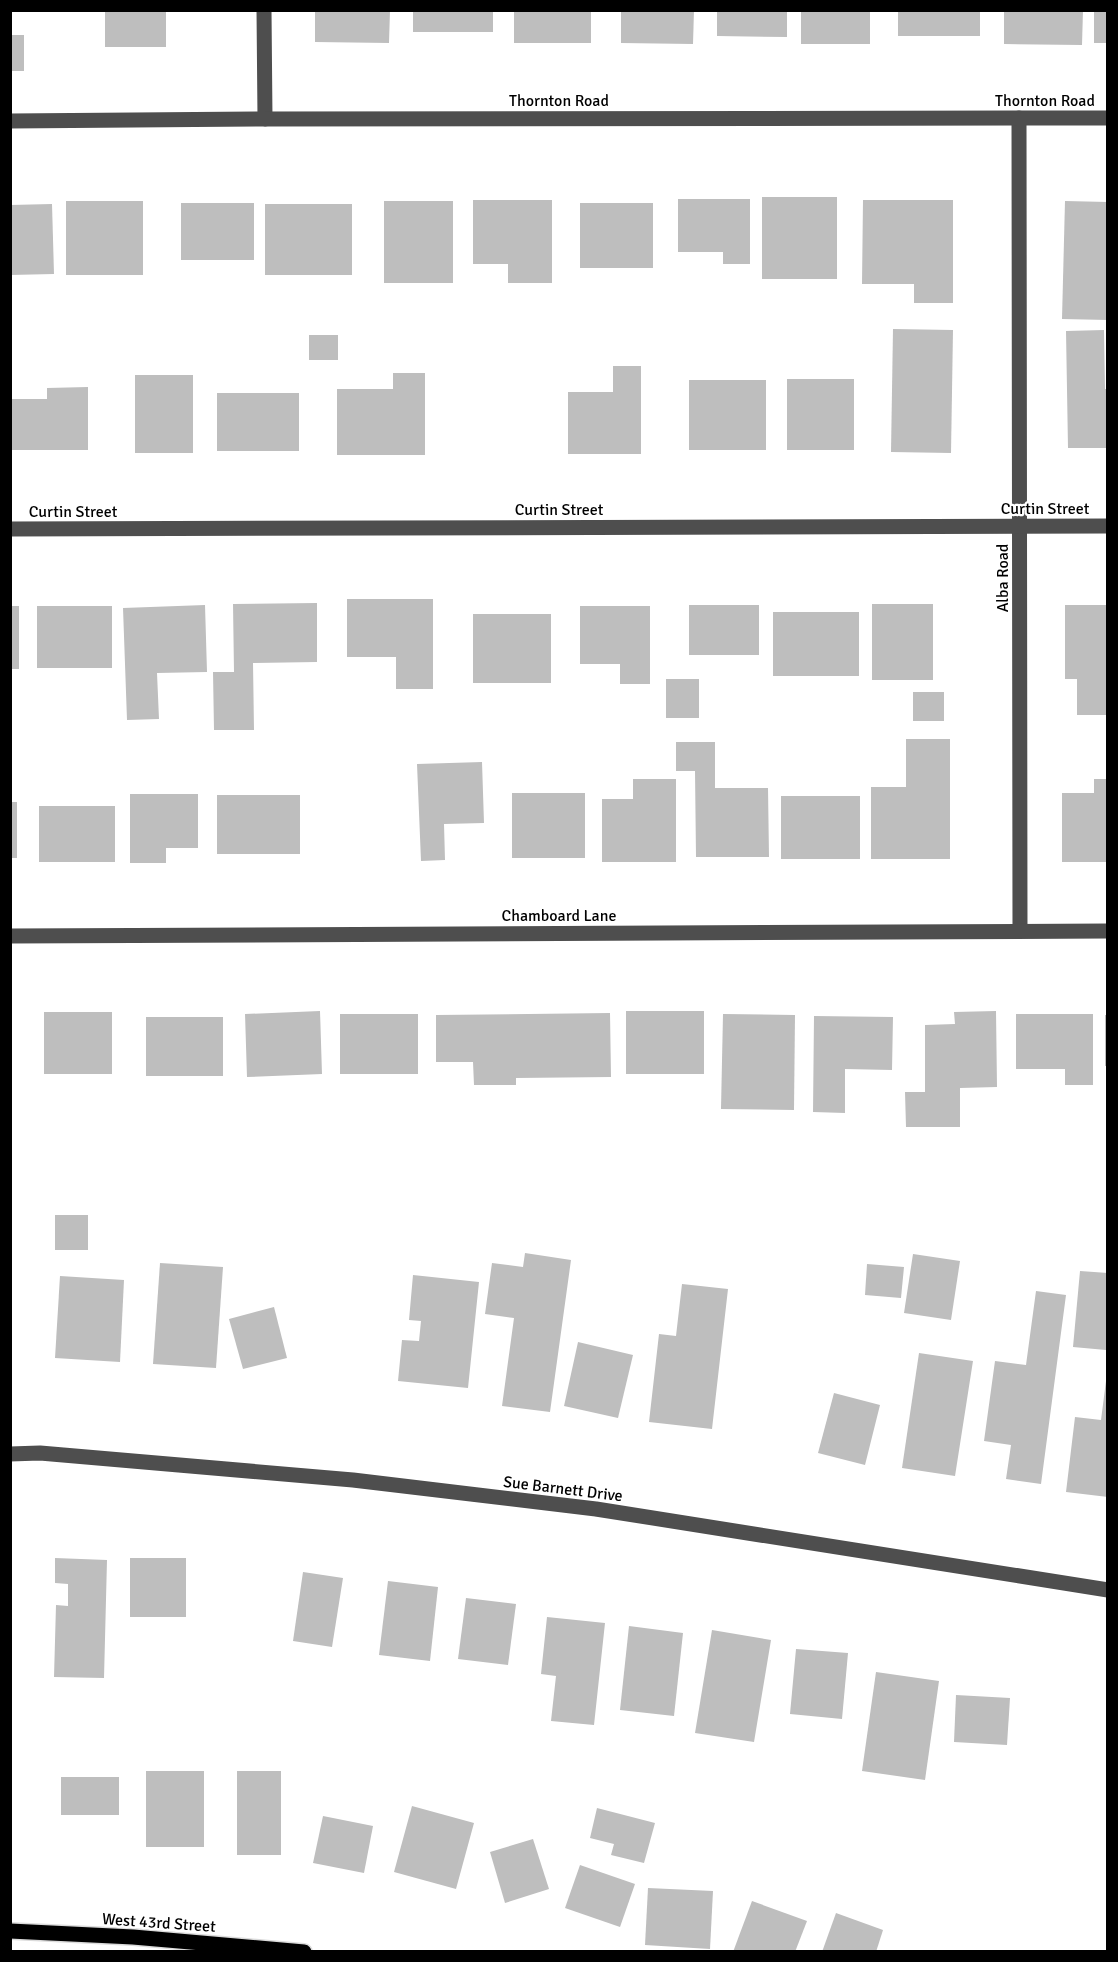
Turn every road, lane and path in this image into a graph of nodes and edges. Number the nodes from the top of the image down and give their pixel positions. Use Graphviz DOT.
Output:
graph roads {
  1 [pos="264,10"];
  2 [pos="1019,118"];
  3 [pos="1107,118"];
  4 [pos="265,119"];
  5 [pos="10,121"];
  6 [pos="1020,526"];
  7 [pos="1107,526"];
  8 [pos="10,529"];
  9 [pos="1020,931"];
  10 [pos="1107,931"];
  11 [pos="10,936"];
  12 [pos="10,1454"];
  13 [pos="1107,1590"];
  14 [pos="10,1931"];
  15 [pos="304,1952"];
  1 -- 4 [label="street"];
  2 -- 3 [label="street, Thornton Road"];
  2 -- 4 [label="street, Thornton Road"];
  2 -- 6 [label="street, Alba Road"];
  4 -- 5 [label="street, Thornton Road"];
  6 -- 7 [label="street, Curtin Street"];
  6 -- 8 [label="street, Curtin Street"];
  6 -- 9 [label="street, Alba Road"];
  9 -- 10 [label="street, Chamboard Lane"];
  9 -- 11 [label="street, Chamboard Lane"];
  12 -- 13 [label="street, Sue Barnett Drive"];
  14 -- 15 [label="main road, West 43rd Street"];
}
